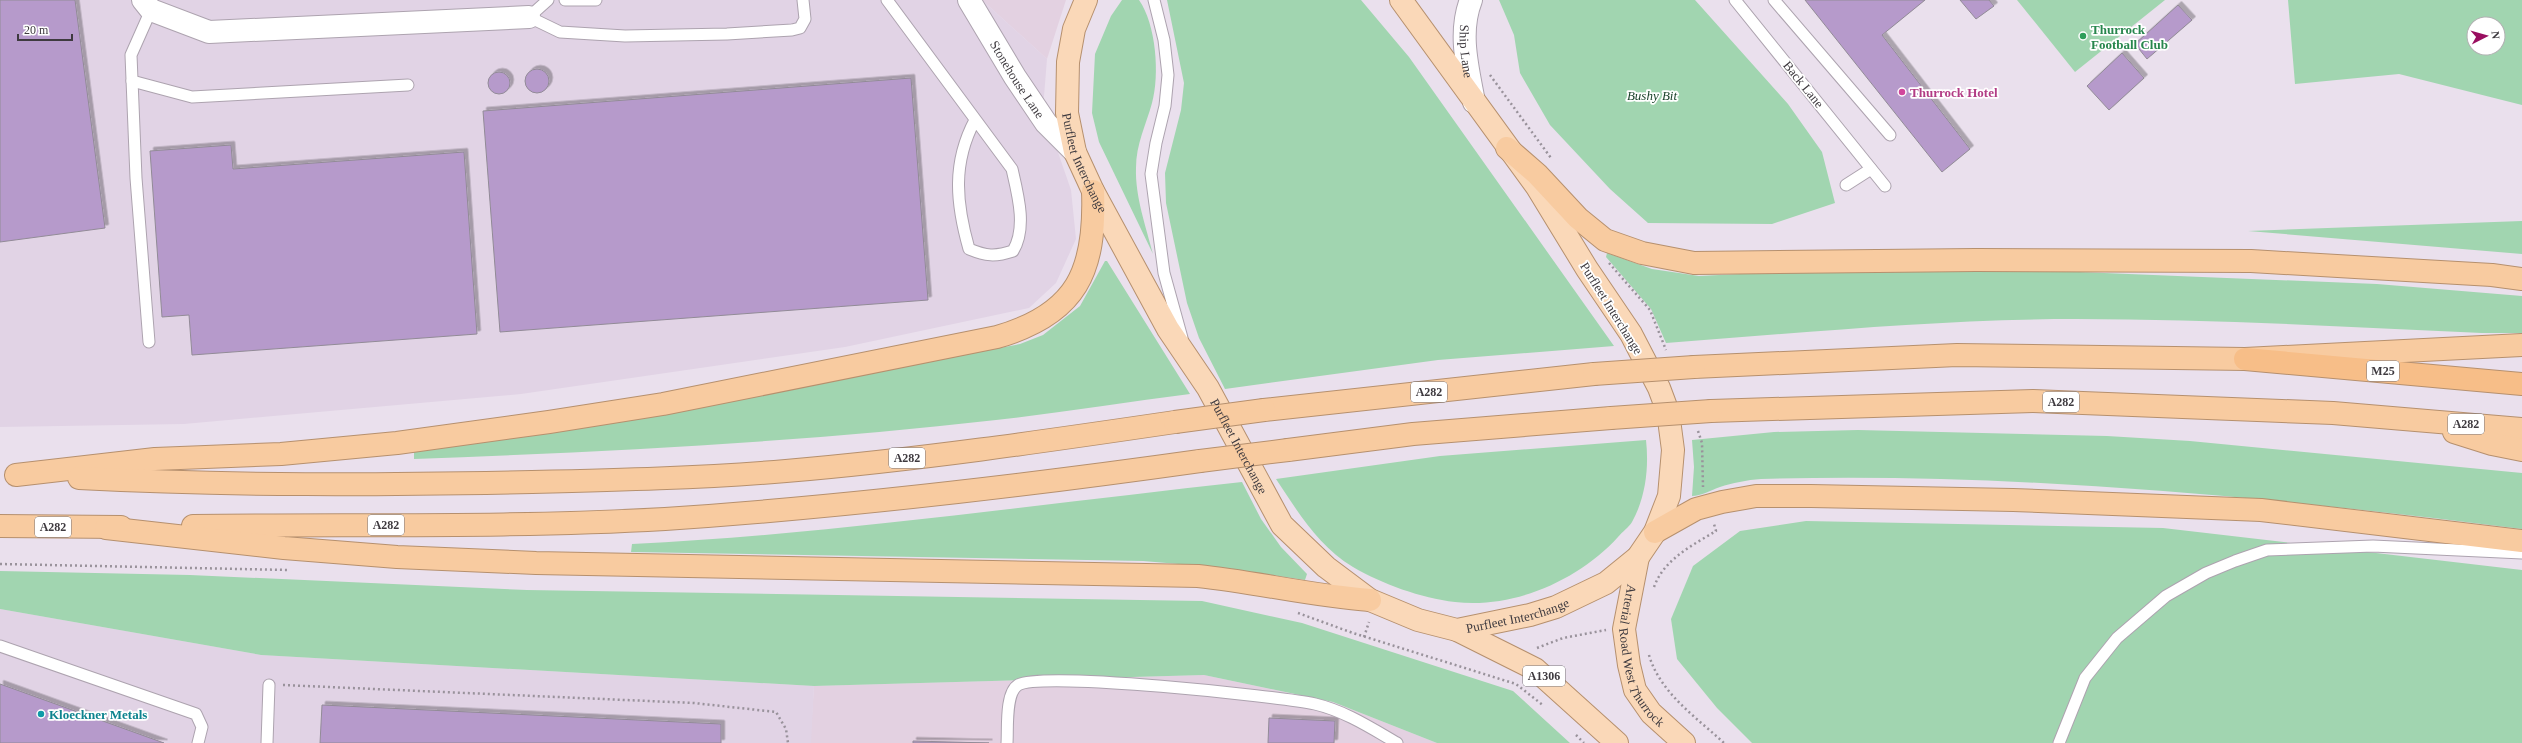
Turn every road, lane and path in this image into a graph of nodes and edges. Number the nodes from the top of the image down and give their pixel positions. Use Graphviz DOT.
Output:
graph roads {
  1 [pos="548,0"];
  2 [pos="565,0"];
  3 [pos="596,0"];
  4 [pos="803,0"];
  5 [pos="887,0"];
  6 [pos="969,0"];
  7 [pos="1086,0"];
  8 [pos="1154,0"];
  9 [pos="1402,0"];
  10 [pos="1471,0"];
  11 [pos="1735,0"];
  12 [pos="1774,0"];
  13 [pos="147,5"];
  14 [pos="529,17"];
  15 [pos="1488,68"];
  16 [pos="132,82"];
  17 [pos="408,85"];
  18 [pos="1474,102"];
  19 [pos="975,120"];
  20 [pos="1890,135"];
  21 [pos="1507,148"];
  22 [pos="1075,152"];
  23 [pos="1551,159"];
  24 [pos="1871,169"];
  25 [pos="1846,185"];
  26 [pos="1885,186"];
  27 [pos="1093,191"];
  28 [pos="2522,279"];
  29 [pos="149,342"];
  30 [pos="2522,345"];
  31 [pos="1186,354"];
  32 [pos="2245,359"];
  33 [pos="2522,384"];
  34 [pos="2410,419"];
  35 [pos="2522,429"];
  36 [pos="2522,450"];
  37 [pos="8,475"];
  38 [pos="0,526"];
  39 [pos="1715,526"];
  40 [pos="106,528"];
  41 [pos="1655,532"];
  42 [pos="2522,541"];
  43 [pos="2522,553"];
  44 [pos="1638,557"];
  45 [pos="1652,594"];
  46 [pos="1370,600"];
  47 [pos="1292,610"];
  48 [pos="1457,630"];
  49 [pos="1603,630"];
  50 [pos="0,646"];
  51 [pos="1535,649"];
  52 [pos="1649,653"];
  53 [pos="269,685"];
  54 [pos="1545,707"];
  55 [pos="1573,732"];
  56 [pos="198,743"];
  57 [pos="267,743"];
  58 [pos="788,743"];
  59 [pos="1007,743"];
  60 [pos="1397,743"];
  61 [pos="1584,743"];
  62 [pos="1617,743"];
  63 [pos="1684,743"];
  64 [pos="1724,743"];
  65 [pos="2059,743"];
  1 -- 14 [label="lane"];
  2 -- 3 [label="lane"];
  4 -- 14 [label="lane"];
  5 -- 19 [label="lane"];
  6 -- 22 [label="street, Stonehouse Lane"];
  7 -- 22 [label="main road, Purfleet Interchange"];
  8 -- 31 [label="lane"];
  9 -- 18 [label="main road, Purfleet Interchange"];
  10 -- 18 [label="street, Ship Lane"];
  11 -- 24 [label="lane, Back Lane"];
  12 -- 20 [label="lane"];
  13 -- 14 [label="street"];
  13 -- 16 [label="lane"];
  15 -- 23 [label="path"];
  16 -- 17 [label="lane"];
  16 -- 29 [label="lane"];
  18 -- 21 [label="main road, Purfleet Interchange"];
  19 -- 19 [label="lane"];
  21 -- 28 [label="highway"];
  21 -- 41 [label="main road, Purfleet Interchange"];
  22 -- 27 [label="main road, Purfleet Interchange"];
  24 -- 25 [label="lane"];
  24 -- 26 [label="lane, Back Lane"];
  27 -- 31 [label="main road, Purfleet Interchange"];
  27 -- 37 [label="highway"];
  30 -- 32 [label="highway"];
  31 -- 46 [label="main road, Purfleet Interchange"];
  32 -- 33 [label="highway, M25"];
  32 -- 37 [label="highway, A282, bridge"];
  34 -- 35 [label="highway, A282"];
  34 -- 36 [label="highway"];
  34 -- 40 [label="highway, A282, bridge"];
  38 -- 40 [label="highway, A282"];
  39 -- 45 [label="path"];
  40 -- 46 [label="highway"];
  41 -- 42 [label="highway"];
  41 -- 44 [label="main road, Purfleet Interchange"];
  43 -- 65 [label="lane"];
  44 -- 48 [label="main road, Purfleet Interchange"];
  44 -- 63 [label="main road, Arterial Road West Thurrock"];
  46 -- 48 [label="main road, Purfleet Interchange"];
  47 -- 54 [label="path"];
  48 -- 62 [label="main road, A1306"];
  49 -- 51 [label="path"];
  50 -- 56 [label="lane"];
  52 -- 64 [label="path"];
  53 -- 57 [label="lane"];
  53 -- 58 [label="path"];
  55 -- 61 [label="path"];
  59 -- 60 [label="lane"];
}
